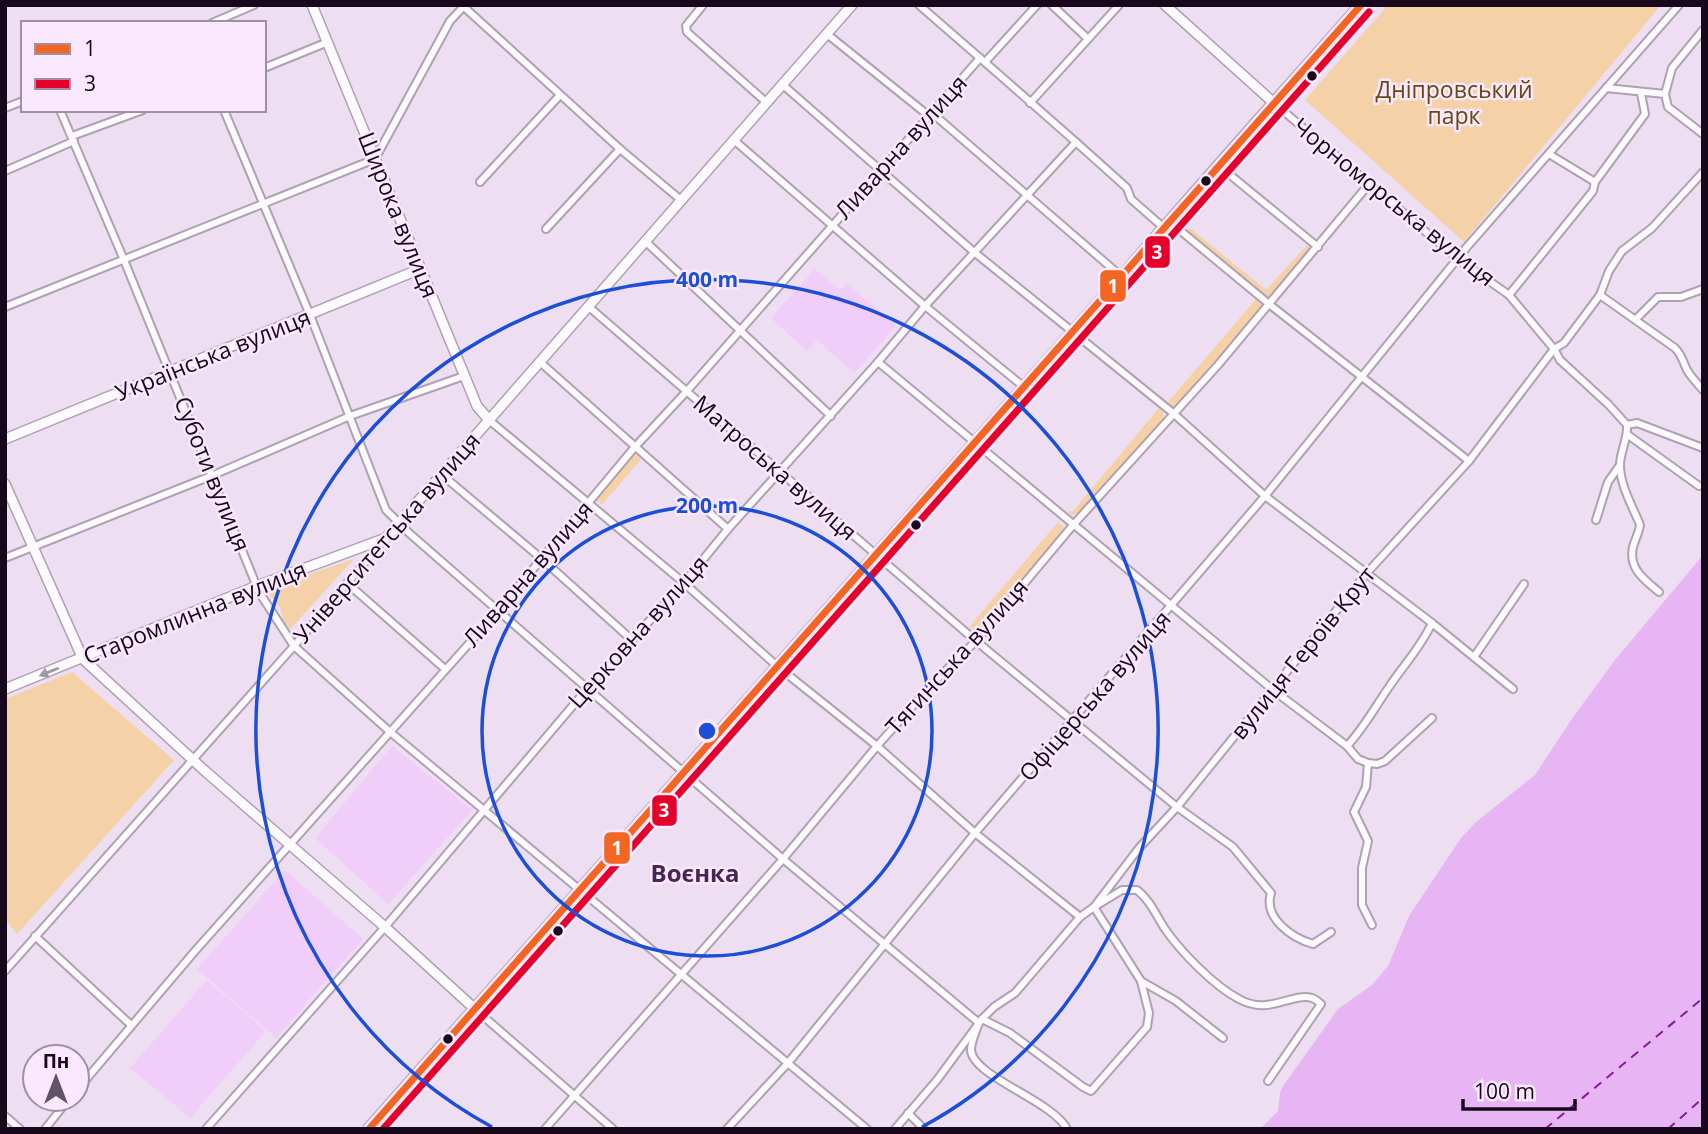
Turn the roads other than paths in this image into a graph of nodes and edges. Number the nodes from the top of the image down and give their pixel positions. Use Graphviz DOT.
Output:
graph roads {
  1 [pos="254,5"];
  2 [pos="312,5"];
  3 [pos="703,5"];
  4 [pos="852,5"];
  5 [pos="919,5"];
  6 [pos="1037,5"];
  7 [pos="1052,5"];
  8 [pos="1119,5"];
  9 [pos="1165,5"];
  10 [pos="1361,5"];
  11 [pos="1679,5"];
  12 [pos="463,6"];
  13 [pos="217,21"];
  14 [pos="1703,30"];
  15 [pos="827,34"];
  16 [pos="1087,38"];
  17 [pos="328,42"];
  18 [pos="983,60"];
  19 [pos="266,67"];
  20 [pos="783,85"];
  21 [pos="1606,88"];
  22 [pos="1641,93"];
  23 [pos="560,94"];
  24 [pos="1665,94"];
  25 [pos="767,103"];
  26 [pos="1030,103"];
  27 [pos="1275,104"];
  28 [pos="61,112"];
  29 [pos="138,112"];
  30 [pos="225,112"];
  31 [pos="930,115"];
  32 [pos="1703,134"];
  33 [pos="73,139"];
  34 [pos="735,141"];
  35 [pos="1076,142"];
  36 [pos="620,149"];
  37 [pos="1549,155"];
  38 [pos="375,159"];
  39 [pos="1218,165"];
  40 [pos="879,170"];
  41 [pos="5,171"];
  42 [pos="1703,172"];
  43 [pos="480,182"];
  44 [pos="1595,182"];
  45 [pos="1369,184"];
  46 [pos="1027,196"];
  47 [pos="681,200"];
  48 [pos="262,204"];
  49 [pos="832,225"];
  50 [pos="1166,225"];
  51 [pos="546,229"];
  52 [pos="645,242"];
  53 [pos="1318,247"];
  54 [pos="974,252"];
  55 [pos="1458,259"];
  56 [pos="124,260"];
  57 [pos="420,269"];
  58 [pos="1122,277"];
  59 [pos="1703,289"];
  60 [pos="1509,295"];
  61 [pos="1600,295"];
  62 [pos="1269,304"];
  63 [pos="925,306"];
  64 [pos="5,307"];
  65 [pos="589,307"];
  66 [pos="310,315"];
  67 [pos="1636,319"];
  68 [pos="741,330"];
  69 [pos="1074,332"];
  70 [pos="1554,349"];
  71 [pos="541,362"];
  72 [pos="878,362"];
  73 [pos="171,372"];
  74 [pos="464,376"];
  75 [pos="1362,376"];
  76 [pos="1024,387"];
  77 [pos="1703,390"];
  78 [pos="686,391"];
  79 [pos="1173,414"];
  80 [pos="350,416"];
  81 [pos="831,416"];
  82 [pos="489,421"];
  83 [pos="1628,425"];
  84 [pos="1628,435"];
  85 [pos="5,439"];
  86 [pos="975,442"];
  87 [pos="634,448"];
  88 [pos="1703,448"];
  89 [pos="1469,461"];
  90 [pos="1620,465"];
  91 [pos="780,472"];
  92 [pos="441,474"];
  93 [pos="211,476"];
  94 [pos="5,484"];
  95 [pos="1699,486"];
  96 [pos="1265,496"];
  97 [pos="588,505"];
  98 [pos="1596,520"];
  99 [pos="399,523"];
  100 [pos="1074,524"];
  101 [pos="728,529"];
  102 [pos="386,538"];
  103 [pos="33,547"];
  104 [pos="876,554"];
  105 [pos="5,558"];
  106 [pos="542,559"];
  107 [pos="1366,574"];
  108 [pos="346,583"];
  109 [pos="684,583"];
  110 [pos="1524,584"];
  111 [pos="257,586"];
  112 [pos="1659,592"];
  113 [pos="1172,607"];
  114 [pos="498,611"];
  115 [pos="1432,623"];
  116 [pos="632,640"];
  117 [pos="976,641"];
  118 [pos="294,646"];
  119 [pos="1474,657"];
  120 [pos="83,659"];
  121 [pos="777,666"];
  122 [pos="445,670"];
  123 [pos="1513,688"];
  124 [pos="5,689"];
  125 [pos="587,689"];
  126 [pos="1273,690"];
  127 [pos="1432,718"];
  128 [pos="1073,720"];
  129 [pos="390,732"];
  130 [pos="877,746"];
  131 [pos="1347,746"];
  132 [pos="192,759"];
  133 [pos="1368,763"];
  134 [pos="684,773"];
  135 [pos="1177,807"];
  136 [pos="483,810"];
  137 [pos="975,833"];
  138 [pos="290,844"];
  139 [pos="783,859"];
  140 [pos="580,889"];
  141 [pos="1094,907"];
  142 [pos="1080,917"];
  143 [pos="1372,925"];
  144 [pos="384,927"];
  145 [pos="1331,932"];
  146 [pos="35,936"];
  147 [pos="885,943"];
  148 [pos="5,971"];
  149 [pos="681,974"];
  150 [pos="1141,981"];
  151 [pos="476,1010"];
  152 [pos="980,1021"];
  153 [pos="131,1025"];
  154 [pos="1223,1038"];
  155 [pos="788,1063"];
  156 [pos="91,1073"];
  157 [pos="1268,1081"];
  158 [pos="575,1095"];
  159 [pos="58,1113"];
  160 [pos="908,1113"];
  161 [pos="5,1116"];
  162 [pos="20,1129"];
  163 [pos="45,1129"];
  164 [pos="206,1129"];
  165 [pos="369,1129"];
  166 [pos="544,1129"];
  167 [pos="613,1129"];
  168 [pos="727,1129"];
  169 [pos="867,1129"];
  170 [pos="895,1129"];
  171 [pos="924,1129"];
  172 [pos="1067,1129"];
  1 -- 13 [label="street"];
  2 -- 17 [label="street, Широка вулиця"];
  3 -- 25 [label="street"];
  4 -- 15 [label="street, Університетська вулиця"];
  5 -- 18 [label="street"];
  6 -- 18 [label="street, Ливарна вулиця"];
  7 -- 16 [label="street"];
  8 -- 16 [label="street"];
  9 -- 27 [label="street, Чорноморська вулиця"];
  10 -- 27 [label="main road"];
  11 -- 21 [label="street, Офіцерська вулиця"];
  12 -- 23 [label="street"];
  12 -- 38 [label="street"];
  14 -- 24 [label="street"];
  15 -- 20 [label="street, Університетська вулиця"];
  15 -- 31 [label="street"];
  16 -- 26 [label="street"];
  17 -- 19 [label="street"];
  17 -- 38 [label="street, Широка вулиця"];
  18 -- 26 [label="street"];
  18 -- 31 [label="street, Ливарна вулиця"];
  20 -- 25 [label="street, Університетська вулиця"];
  20 -- 40 [label="street"];
  21 -- 22 [label="street"];
  21 -- 37 [label="street, Офіцерська вулиця"];
  22 -- 24 [label="street"];
  22 -- 44 [label="street"];
  23 -- 36 [label="street"];
  23 -- 43 [label="street"];
  24 -- 32 [label="street"];
  25 -- 34 [label="street, Університетська вулиця"];
  26 -- 35 [label="street"];
  27 -- 39 [label="main road"];
  27 -- 45 [label="street, Чорноморська вулиця"];
  28 -- 33 [label="street, Суботи вулиця"];
  29 -- 33 [label="street"];
  30 -- 48 [label="street"];
  31 -- 40 [label="street, Ливарна вулиця"];
  31 -- 46 [label="street"];
  33 -- 41 [label="street"];
  33 -- 56 [label="street, Суботи вулиця"];
  34 -- 47 [label="street, Університетська вулиця"];
  34 -- 49 [label="street"];
  35 -- 46 [label="street, Церковна вулиця"];
  35 -- 50 [label="street"];
  36 -- 47 [label="street"];
  36 -- 51 [label="street"];
  37 -- 44 [label="street"];
  37 -- 55 [label="street, Офіцерська вулиця"];
  38 -- 48 [label="street"];
  38 -- 57 [label="street, Широка вулиця"];
  39 -- 50 [label="main road"];
  39 -- 53 [label="street"];
  40 -- 49 [label="street, Ливарна вулиця"];
  40 -- 54 [label="street"];
  42 -- 61 [label="street, вулиця Героїв Крут"];
  44 -- 60 [label="street"];
  45 -- 53 [label="street, Тягинська вулиця"];
  45 -- 55 [label="street, Чорноморська вулиця"];
  46 -- 54 [label="street, Церковна вулиця"];
  46 -- 58 [label="street"];
  47 -- 52 [label="street, Університетська вулиця"];
  48 -- 56 [label="street"];
  48 -- 66 [label="street"];
  49 -- 63 [label="street"];
  49 -- 68 [label="street, Ливарна вулиця"];
  50 -- 58 [label="main road"];
  50 -- 62 [label="street"];
  52 -- 65 [label="street, Університетська вулиця"];
  52 -- 68 [label="street"];
  53 -- 62 [label="street, Тягинська вулиця"];
  54 -- 63 [label="street, Церковна вулиця"];
  54 -- 69 [label="street"];
  55 -- 60 [label="street, Чорноморська вулиця"];
  55 -- 75 [label="street, Офіцерська вулиця"];
  56 -- 64 [label="street"];
  56 -- 73 [label="street, Суботи вулиця"];
  57 -- 66 [label="street, Українська вулиця"];
  57 -- 74 [label="street, Широка вулиця"];
  58 -- 69 [label="main road"];
  59 -- 67 [label="street"];
  60 -- 70 [label="street, Чорноморська вулиця"];
  61 -- 67 [label="street"];
  61 -- 70 [label="street, вулиця Героїв Крут"];
  62 -- 75 [label="street"];
  62 -- 79 [label="street, Тягинська вулиця"];
  63 -- 72 [label="street, Церковна вулиця"];
  63 -- 76 [label="street"];
  65 -- 71 [label="street, Університетська вулиця"];
  65 -- 78 [label="street, Матроська вулиця"];
  66 -- 73 [label="street, Українська вулиця"];
  66 -- 80 [label="street"];
  67 -- 77 [label="street"];
  68 -- 78 [label="street, Ливарна вулиця"];
  68 -- 81 [label="street"];
  69 -- 76 [label="main road"];
  69 -- 79 [label="street"];
  70 -- 83 [label="street, Чорноморська вулиця"];
  70 -- 89 [label="street, вулиця Героїв Крут"];
  71 -- 82 [label="street, Університетська вулиця"];
  71 -- 87 [label="street"];
  72 -- 81 [label="street, Церковна вулиця"];
  72 -- 86 [label="street"];
  73 -- 85 [label="street, Українська вулиця"];
  73 -- 93 [label="street, Суботи вулиця"];
  74 -- 80 [label="street"];
  74 -- 82 [label="street, Широка вулиця"];
  75 -- 89 [label="street"];
  75 -- 96 [label="street, Офіцерська вулиця"];
  76 -- 86 [label="main road"];
  78 -- 87 [label="street, Ливарна вулиця"];
  78 -- 91 [label="street, Матроська вулиця"];
  79 -- 96 [label="street"];
  79 -- 100 [label="street, Тягинська вулиця"];
  80 -- 93 [label="street"];
  80 -- 99 [label="street"];
  81 -- 91 [label="street, Церковна вулиця"];
  82 -- 92 [label="street, Університетська вулиця"];
  82 -- 97 [label="street"];
  83 -- 84 [label="street"];
  83 -- 88 [label="street"];
  84 -- 90 [label="street"];
  84 -- 95 [label="street"];
  86 -- 100 [label="street"];
  86 -- 104 [label="main road"];
  87 -- 97 [label="street, Ливарна вулиця"];
  87 -- 101 [label="street"];
  89 -- 107 [label="street, вулиця Героїв Крут"];
  90 -- 98 [label="street"];
  90 -- 112 [label="street"];
  91 -- 101 [label="street, Церковна вулиця"];
  91 -- 104 [label="street, Матроська вулиця"];
  92 -- 99 [label="street, Університетська вулиця"];
  92 -- 106 [label="street"];
  93 -- 103 [label="street"];
  93 -- 111 [label="street, Суботи вулиця"];
  94 -- 103 [label="street"];
  96 -- 107 [label="street"];
  96 -- 113 [label="street, Офіцерська вулиця"];
  97 -- 106 [label="street, Ливарна вулиця"];
  97 -- 109 [label="street"];
  99 -- 102 [label="street, Університетська вулиця"];
  99 -- 114 [label="street"];
  100 -- 113 [label="street"];
  100 -- 117 [label="street, Тягинська вулиця"];
  101 -- 109 [label="street, Церковна вулиця"];
  102 -- 108 [label="street, Університетська вулиця"];
  102 -- 111 [label="street, Старомлинна вулиця"];
  103 -- 105 [label="street"];
  103 -- 120 [label="street"];
  104 -- 117 [label="street, Матроська вулиця"];
  104 -- 121 [label="main road"];
  106 -- 114 [label="street, Ливарна вулиця"];
  106 -- 116 [label="street"];
  107 -- 115 [label="street"];
  107 -- 126 [label="street, вулиця Героїв Крут"];
  108 -- 118 [label="street, Університетська вулиця"];
  108 -- 122 [label="street"];
  109 -- 116 [label="street, Церковна вулиця"];
  109 -- 121 [label="street"];
  110 -- 119 [label="street"];
  111 -- 118 [label="street, Суботи вулиця"];
  111 -- 120 [label="street, Старомлинна вулиця"];
  113 -- 126 [label="street"];
  113 -- 128 [label="street, Офіцерська вулиця"];
  114 -- 122 [label="street, Ливарна вулиця"];
  114 -- 125 [label="street"];
  115 -- 119 [label="street"];
  115 -- 131 [label="street"];
  116 -- 125 [label="street, Церковна вулиця"];
  117 -- 128 [label="street, Матроська вулиця"];
  117 -- 130 [label="street, Тягинська вулиця"];
  118 -- 129 [label="street, Суботи вулиця"];
  118 -- 132 [label="street, Університетська вулиця"];
  119 -- 123 [label="street"];
  120 -- 124 [label="street, Старомлинна вулиця, one-way"];
  120 -- 132 [label="street"];
  121 -- 130 [label="street"];
  121 -- 134 [label="main road"];
  122 -- 129 [label="street, Ливарна вулиця"];
  125 -- 134 [label="street"];
  125 -- 136 [label="street, Церковна вулиця"];
  126 -- 131 [label="street"];
  126 -- 135 [label="street, вулиця Героїв Крут"];
  127 -- 133 [label="street"];
  128 -- 135 [label="street, Матроська вулиця"];
  128 -- 137 [label="street, Офіцерська вулиця"];
  129 -- 136 [label="street, Суботи вулиця"];
  129 -- 138 [label="street, Ливарна вулиця"];
  130 -- 137 [label="street"];
  130 -- 139 [label="street, Тягинська вулиця"];
  131 -- 133 [label="street"];
  132 -- 138 [label="street"];
  132 -- 146 [label="street, Університетська вулиця"];
  133 -- 143 [label="street"];
  134 -- 139 [label="street"];
  134 -- 140 [label="main road"];
  135 -- 141 [label="street, вулиця Героїв Крут"];
  135 -- 145 [label="street, Матроська вулиця"];
  136 -- 140 [label="street, Суботи вулиця"];
  136 -- 144 [label="street, Церковна вулиця"];
  137 -- 142 [label="street"];
  137 -- 147 [label="street, Офіцерська вулиця"];
  138 -- 144 [label="street"];
  138 -- 153 [label="street, Ливарна вулиця"];
  139 -- 147 [label="street"];
  139 -- 149 [label="street, Тягинська вулиця"];
  140 -- 149 [label="street, Суботи вулиця"];
  140 -- 151 [label="main road"];
  141 -- 142 [label="street, вулиця Героїв Крут"];
  141 -- 150 [label="street"];
  141 -- 157 [label="street"];
  142 -- 152 [label="street, вулиця Героїв Крут"];
  144 -- 151 [label="street"];
  144 -- 164 [label="street, Церковна вулиця"];
  146 -- 148 [label="street, Університетська вулиця"];
  146 -- 153 [label="street"];
  147 -- 152 [label="street"];
  147 -- 155 [label="street, Офіцерська вулиця"];
  149 -- 155 [label="street, Суботи вулиця"];
  149 -- 158 [label="street, Тягинська вулиця"];
  150 -- 152 [label="street"];
  150 -- 154 [label="street"];
  151 -- 158 [label="street"];
  151 -- 165 [label="main road"];
  152 -- 160 [label="street, вулиця Героїв Крут"];
  152 -- 172 [label="street"];
  153 -- 156 [label="street, Ливарна вулиця"];
  155 -- 168 [label="street, Офіцерська вулиця"];
  155 -- 169 [label="street, Суботи вулиця"];
  158 -- 166 [label="street, Тягинська вулиця"];
  158 -- 167 [label="street"];
  159 -- 163 [label="street"];
  160 -- 170 [label="street, вулиця Героїв Крут"];
  160 -- 171 [label="street"];
  161 -- 162 [label="street"];
}
